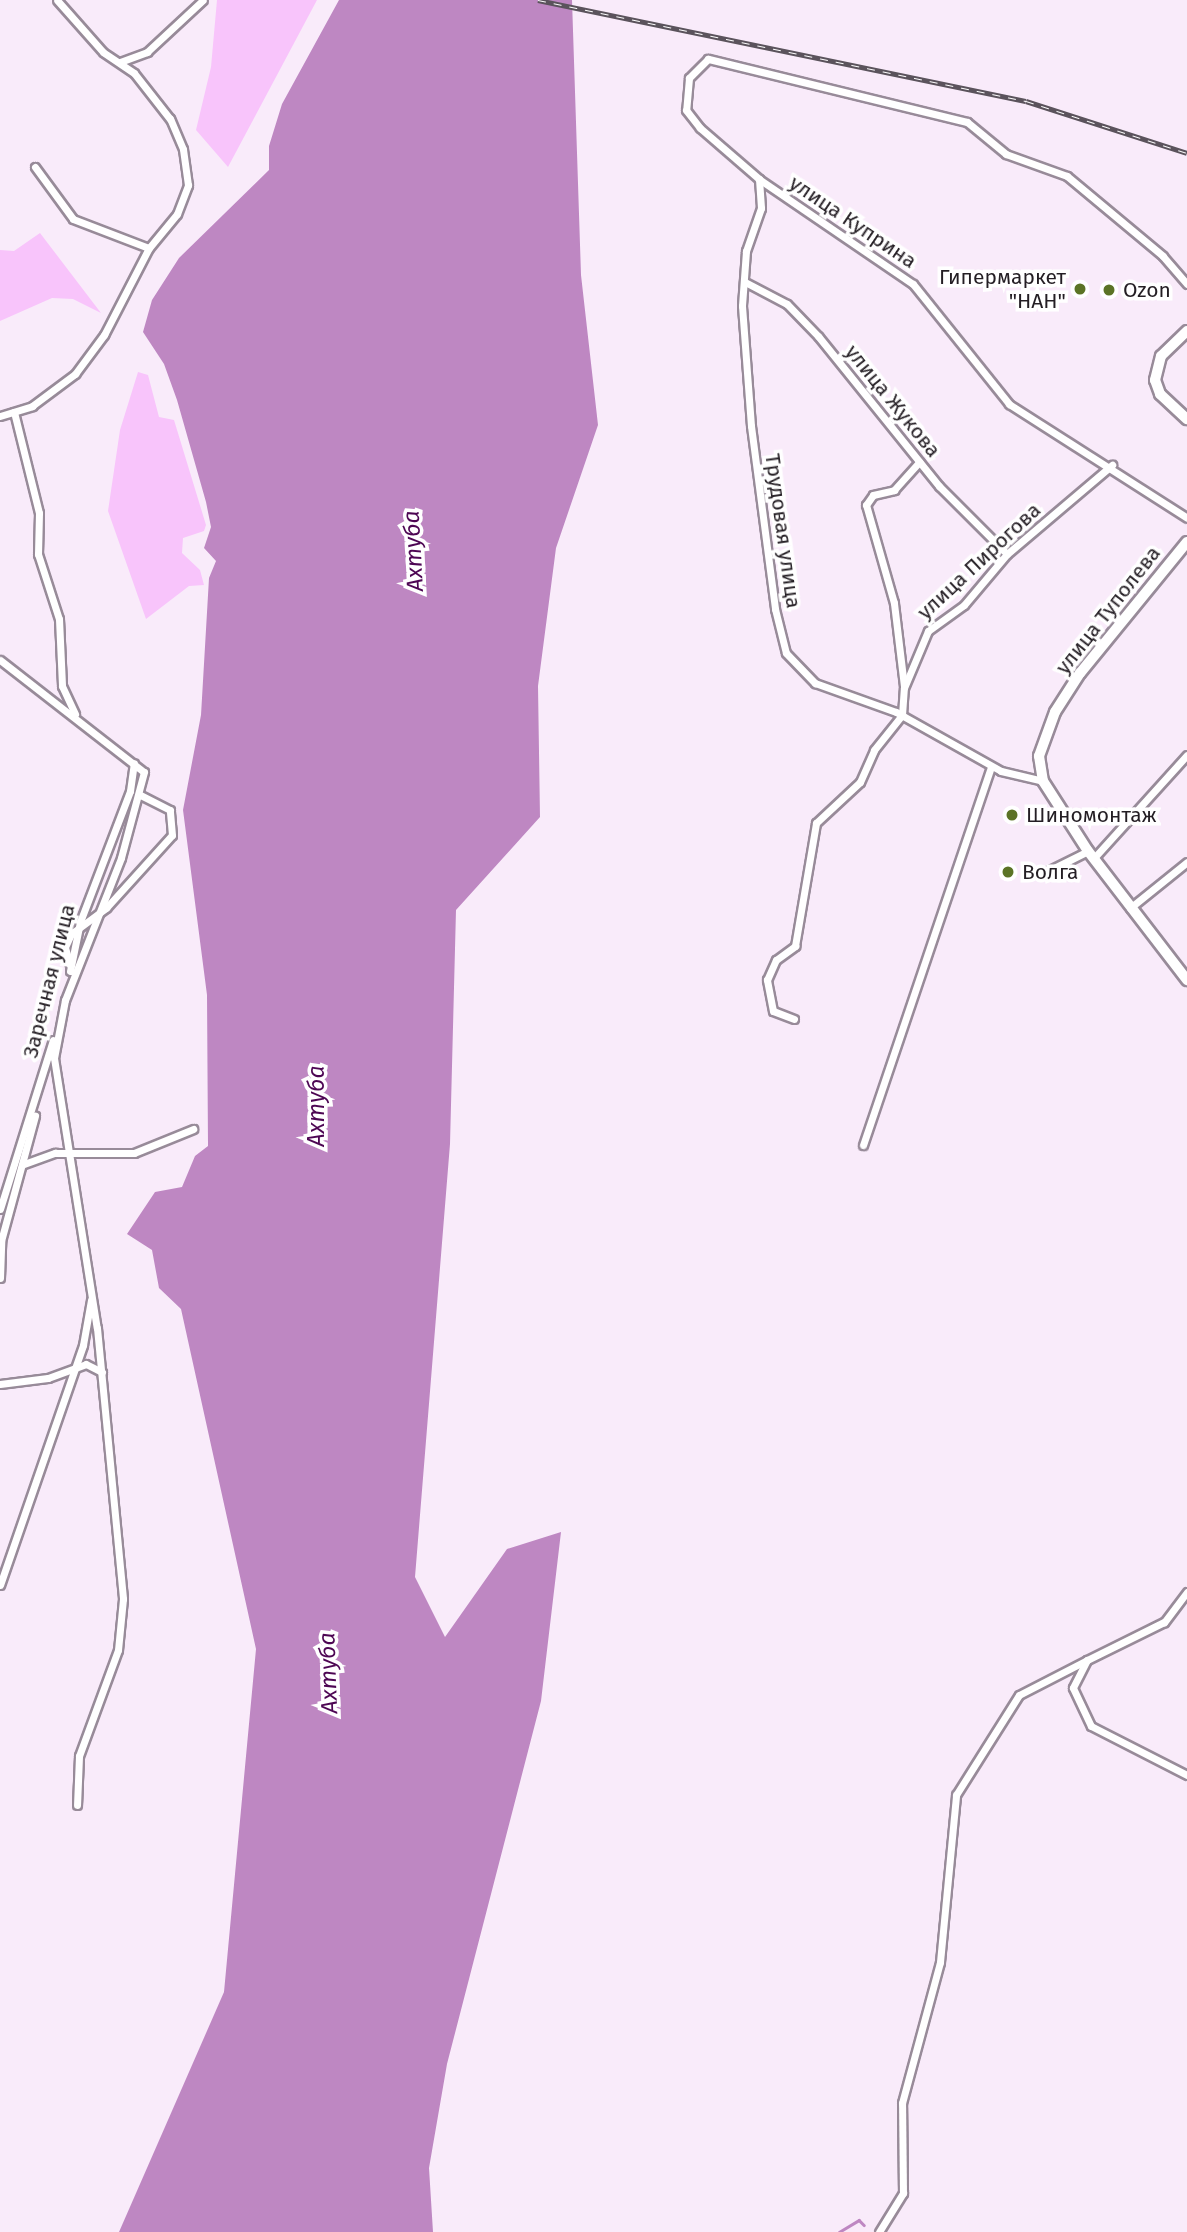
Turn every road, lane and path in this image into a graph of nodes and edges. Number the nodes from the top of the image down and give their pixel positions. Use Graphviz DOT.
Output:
graph roads {
  1 [pos="57,0"];
  2 [pos="203,0"];
  3 [pos="120,62"];
  4 [pos="35,167"];
  5 [pos="759,179"];
  6 [pos="149,248"];
  7 [pos="745,282"];
  8 [pos="1187,284"];
  9 [pos="1187,331"];
  10 [pos="15,412"];
  11 [pos="0,416"];
  12 [pos="1187,419"];
  13 [pos="919,463"];
  14 [pos="1112,465"];
  15 [pos="1187,517"];
  16 [pos="1187,542"];
  17 [pos="1007,554"];
  18 [pos="0,660"];
  19 [pos="904,688"];
  20 [pos="75,714"];
  21 [pos="902,715"];
  22 [pos="1187,755"];
  23 [pos="134,763"];
  24 [pos="991,767"];
  25 [pos="1043,781"];
  26 [pos="141,795"];
  27 [pos="1091,855"];
  28 [pos="1187,862"];
  29 [pos="1044,873"];
  30 [pos="1129,908"];
  31 [pos="96,918"];
  32 [pos="79,929"];
  33 [pos="72,970"];
  34 [pos="1186,976"];
  35 [pos="65,1000"];
  36 [pos="794,1019"];
  37 [pos="40,1085"];
  38 [pos="193,1129"];
  39 [pos="863,1145"];
  40 [pos="70,1156"];
  41 [pos="24,1164"];
  42 [pos="0,1209"];
  43 [pos="0,1278"];
  44 [pos="92,1293"];
  45 [pos="74,1368"];
  46 [pos="102,1372"];
  47 [pos="0,1384"];
  48 [pos="0,1585"];
  49 [pos="1187,1592"];
  50 [pos="1087,1660"];
  51 [pos="1187,1775"];
  52 [pos="77,1805"];
  53 [pos="879,2232"];
  1 -- 3 [label="street"];
  2 -- 3 [label="street"];
  3 -- 6 [label="street"];
  4 -- 6 [label="street"];
  5 -- 7 [label="street, Трудовая улица"];
  5 -- 8 [label="street, улица Куприна"];
  5 -- 14 [label="street, улица Куприна"];
  6 -- 10 [label="street"];
  7 -- 13 [label="street, улица Жукова"];
  7 -- 21 [label="street, Трудовая улица"];
  9 -- 12 [label="main road"];
  10 -- 11 [label="street"];
  10 -- 20 [label="street"];
  13 -- 17 [label="street, улица Жукова"];
  13 -- 19 [label="street"];
  14 -- 15 [label="street, улица Куприна"];
  14 -- 17 [label="street, улица Пирогова"];
  16 -- 25 [label="main road, улица Туполева"];
  17 -- 19 [label="street, улица Пирогова"];
  18 -- 20 [label="street"];
  19 -- 21 [label="street, улица Пирогова"];
  20 -- 23 [label="street"];
  21 -- 24 [label="street, Трудовая улица"];
  21 -- 36 [label="street"];
  22 -- 27 [label="street"];
  23 -- 26 [label="street"];
  23 -- 32 [label="street, Заречная улица"];
  24 -- 25 [label="street, Трудовая улица"];
  24 -- 39 [label="street"];
  25 -- 27 [label="main road"];
  26 -- 31 [label="street"];
  26 -- 31 [label="street"];
  27 -- 29 [label="street"];
  27 -- 30 [label="main road"];
  28 -- 30 [label="street"];
  30 -- 34 [label="main road"];
  31 -- 32 [label="street"];
  31 -- 33 [label="street"];
  32 -- 33 [label="street, Заречная улица"];
  33 -- 35 [label="street, Заречная улица"];
  35 -- 37 [label="street, Заречная улица"];
  35 -- 40 [label="street"];
  37 -- 41 [label="street"];
  37 -- 42 [label="street, Заречная улица"];
  38 -- 40 [label="street"];
  40 -- 41 [label="street"];
  40 -- 44 [label="street"];
  41 -- 43 [label="street"];
  44 -- 45 [label="street"];
  44 -- 46 [label="street"];
  45 -- 46 [label="street"];
  45 -- 47 [label="street"];
  45 -- 48 [label="street"];
  46 -- 52 [label="street"];
  49 -- 50 [label="street"];
  50 -- 51 [label="street"];
  50 -- 53 [label="street"];
}
